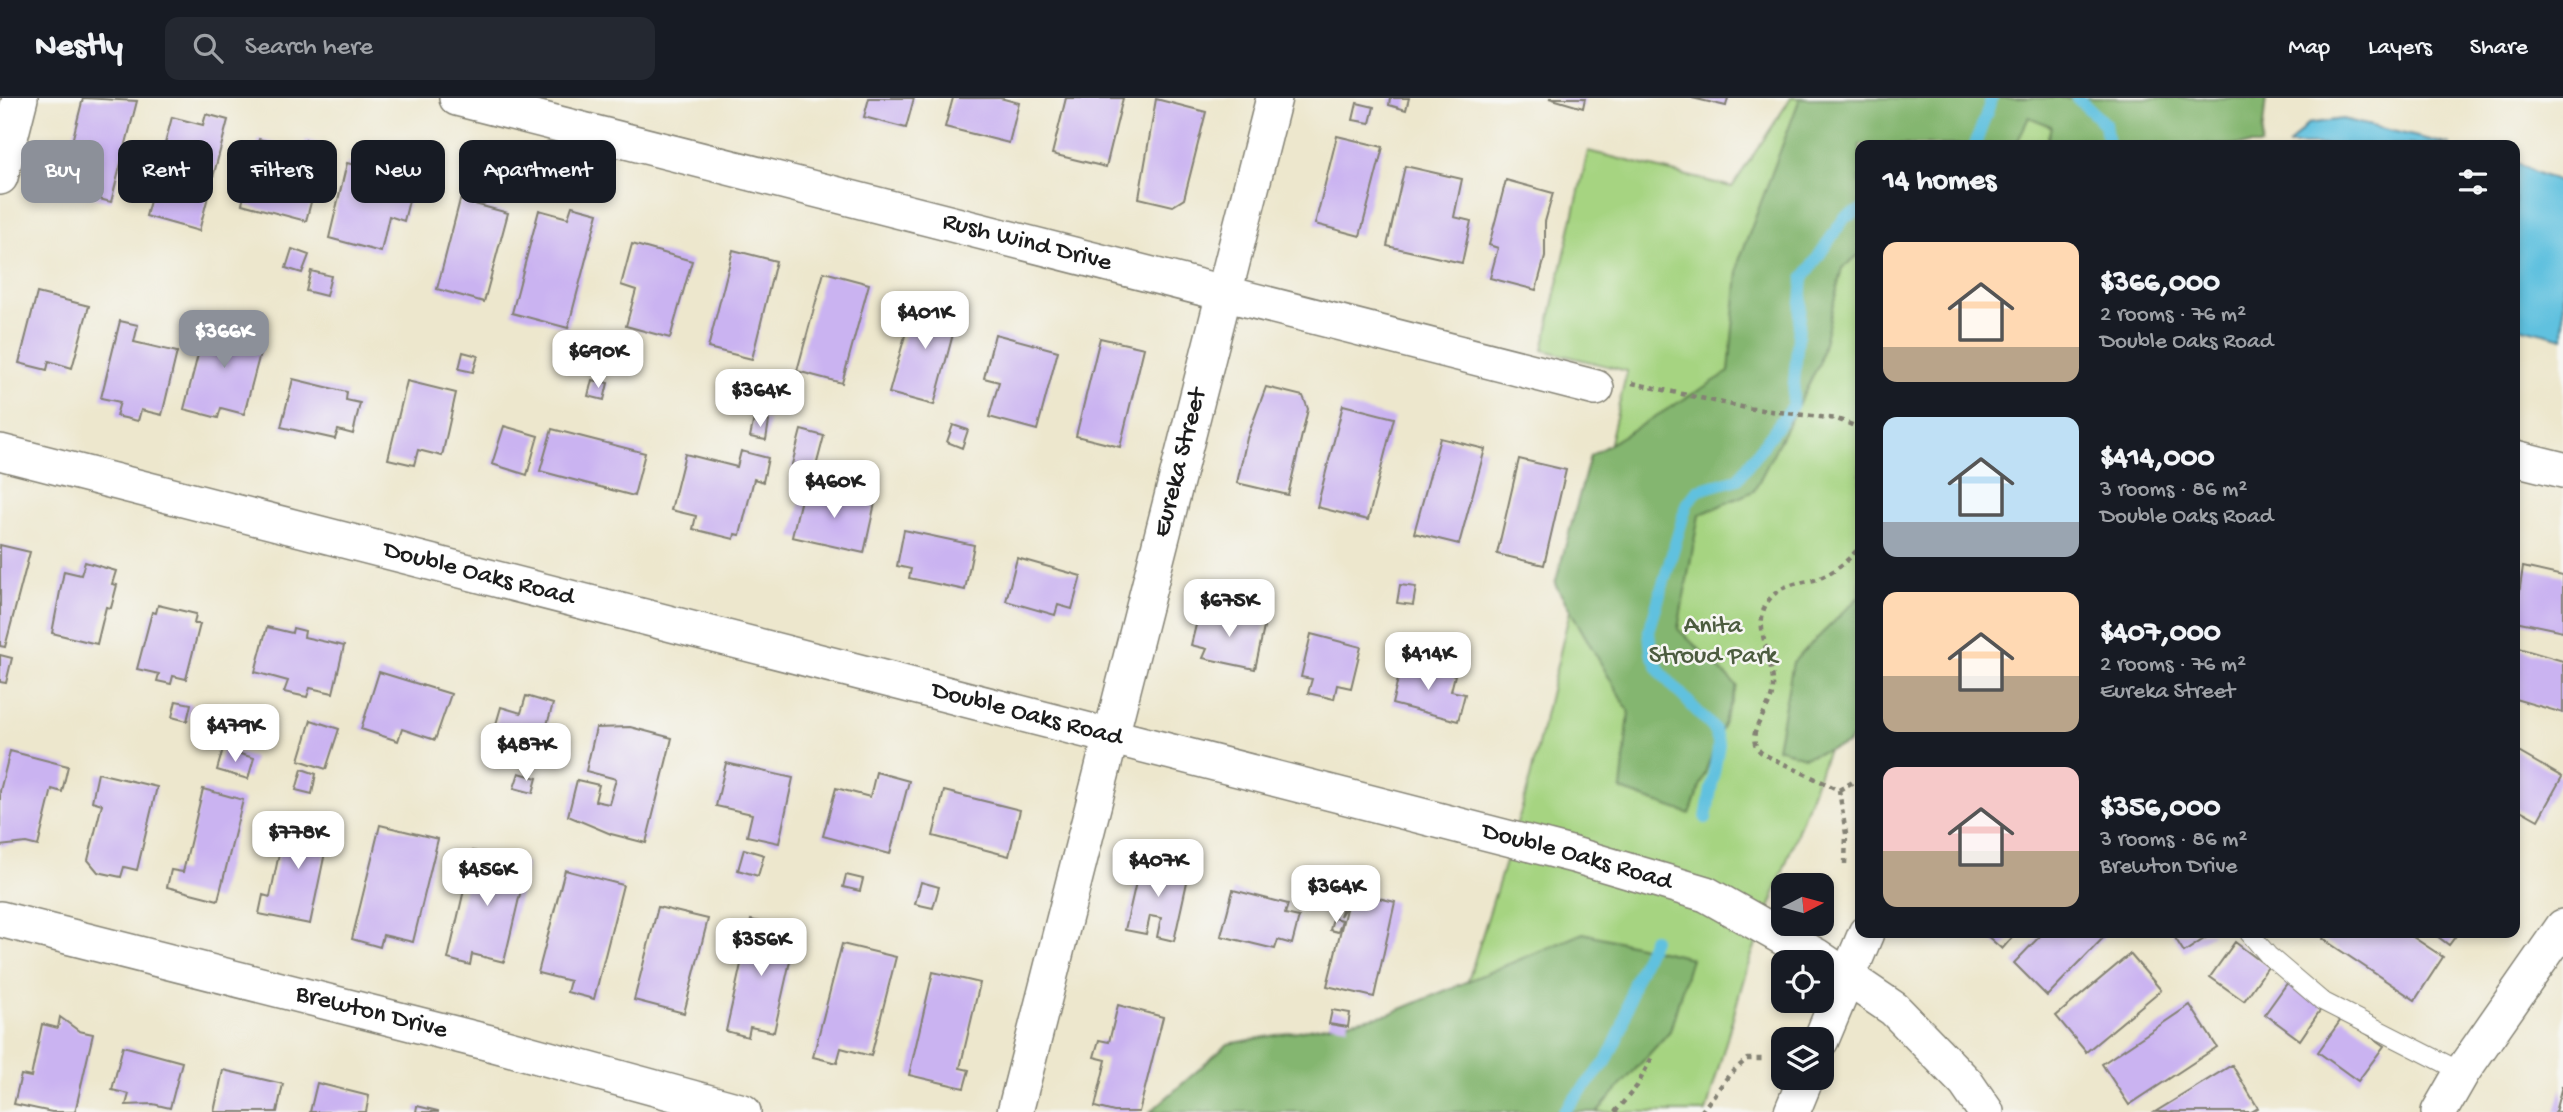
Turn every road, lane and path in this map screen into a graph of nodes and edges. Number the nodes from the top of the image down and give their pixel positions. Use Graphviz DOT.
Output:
graph roads {
  1 [pos="20,98"];
  2 [pos="457,98"];
  3 [pos="1274,98"];
  4 [pos="0,177"];
  5 [pos="1225,293"];
  6 [pos="1596,388"];
  7 [pos="1855,426"];
  8 [pos="0,452"];
  9 [pos="2520,459"];
  10 [pos="2563,470"];
  11 [pos="1855,552"];
  12 [pos="1111,736"];
  13 [pos="1855,781"];
  14 [pos="1839,790"];
  15 [pos="1845,864"];
  16 [pos="0,919"];
  17 [pos="2563,927"];
  18 [pos="1864,938"];
  19 [pos="2253,938"];
  20 [pos="1848,976"];
  21 [pos="1826,1027"];
  22 [pos="1652,1057"];
  23 [pos="1763,1059"];
  24 [pos="2462,1072"];
  25 [pos="1800,1090"];
  26 [pos="743,1112"];
  27 [pos="1015,1112"];
  28 [pos="1615,1112"];
  29 [pos="1701,1112"];
  30 [pos="1792,1112"];
  31 [pos="1986,1112"];
  32 [pos="2439,1112"];
  1 -- 4 [label="street"];
  2 -- 5 [label="street, Rush Wind Drive"];
  3 -- 5 [label="street, Eureka Street"];
  5 -- 6 [label="street, Rush Wind Drive"];
  5 -- 12 [label="street, Eureka Street"];
  6 -- 7 [label="path"];
  8 -- 12 [label="street, Double Oaks Road"];
  9 -- 10 [label="street"];
  11 -- 14 [label="path"];
  12 -- 20 [label="street, Double Oaks Road"];
  12 -- 27 [label="street, Eureka Street"];
  13 -- 14 [label="path"];
  14 -- 15 [label="path"];
  16 -- 26 [label="street, Brewton Drive"];
  17 -- 24 [label="street"];
  18 -- 20 [label="street"];
  19 -- 24 [label="lane"];
  20 -- 21 [label="street"];
  20 -- 31 [label="street, Double Oaks Road"];
  22 -- 28 [label="path"];
  23 -- 29 [label="path"];
  24 -- 32 [label="street"];
  25 -- 30 [label="street"];
}
